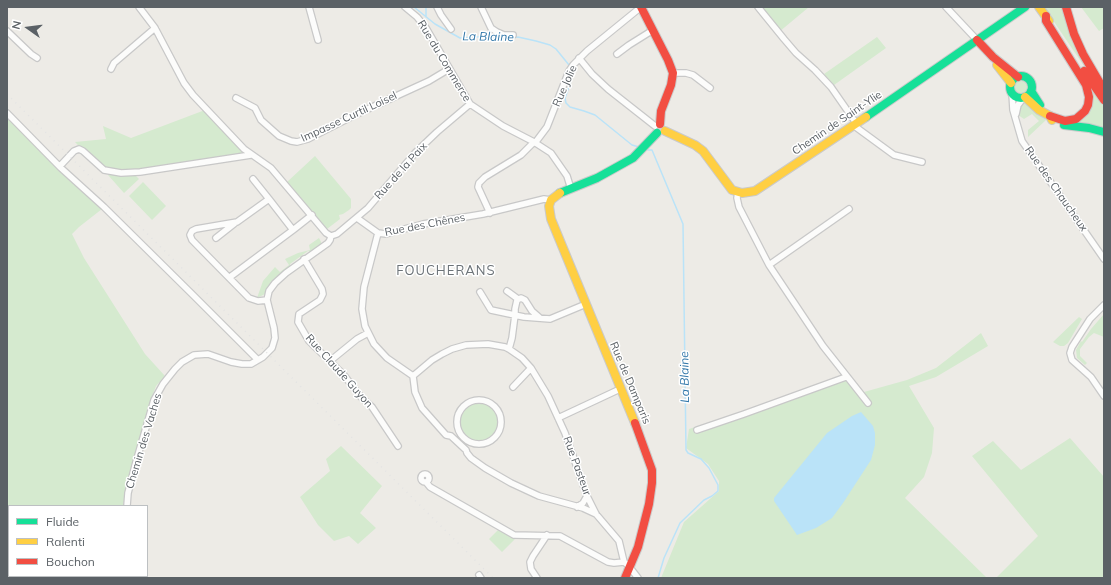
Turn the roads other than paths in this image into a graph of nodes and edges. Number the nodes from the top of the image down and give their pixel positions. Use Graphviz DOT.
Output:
graph roads {
  1 [pos="140,7"];
  2 [pos="309,7"];
  3 [pos="405,7"];
  4 [pos="481,7"];
  5 [pos="641,7"];
  6 [pos="758,7"];
  7 [pos="946,7"];
  8 [pos="1025,7"];
  9 [pos="1066,7"];
  10 [pos="439,8"];
  11 [pos="1040,8"];
  12 [pos="1046,16"];
  13 [pos="155,28"];
  14 [pos="451,29"];
  15 [pos="653,30"];
  16 [pos="7,31"];
  17 [pos="514,35"];
  18 [pos="318,40"];
  19 [pos="978,40"];
  20 [pos="618,54"];
  21 [pos="993,57"];
  22 [pos="37,58"];
  23 [pos="579,58"];
  24 [pos="111,69"];
  25 [pos="449,69"];
  26 [pos="673,73"];
  27 [pos="1018,77"];
  28 [pos="1010,84"];
  29 [pos="710,88"];
  30 [pos="1104,90"];
  31 [pos="1012,93"];
  32 [pos="1027,95"];
  33 [pos="236,98"];
  34 [pos="1104,100"];
  35 [pos="470,104"];
  36 [pos="7,113"];
  37 [pos="1047,115"];
  38 [pos="1015,116"];
  39 [pos="854,124"];
  40 [pos="657,128"];
  41 [pos="1104,132"];
  42 [pos="534,143"];
  43 [pos="251,155"];
  44 [pos="922,162"];
  45 [pos="60,166"];
  46 [pos="253,179"];
  47 [pos="571,189"];
  48 [pos="738,192"];
  49 [pos="269,199"];
  50 [pos="551,200"];
  51 [pos="849,209"];
  52 [pos="490,213"];
  53 [pos="312,215"];
  54 [pos="357,218"];
  55 [pos="235,223"];
  56 [pos="293,230"];
  57 [pos="378,233"];
  58 [pos="331,236"];
  59 [pos="216,238"];
  60 [pos="304,259"];
  61 [pos="1104,259"];
  62 [pos="769,265"];
  63 [pos="230,278"];
  64 [pos="506,291"];
  65 [pos="480,292"];
  66 [pos="518,299"];
  67 [pos="267,300"];
  68 [pos="586,304"];
  69 [pos="1104,304"];
  70 [pos="515,315"];
  71 [pos="540,318"];
  72 [pos="368,332"];
  73 [pos="509,349"];
  74 [pos="258,360"];
  75 [pos="330,361"];
  76 [pos="531,368"];
  77 [pos="413,376"];
  78 [pos="846,377"];
  79 [pos="513,387"];
  80 [pos="620,389"];
  81 [pos="1104,396"];
  82 [pos="868,403"];
  83 [pos="558,418"];
  84 [pos="458,426"];
  85 [pos="697,430"];
  86 [pos="451,436"];
  87 [pos="477,444"];
  88 [pos="398,446"];
  89 [pos="466,450"];
  90 [pos="426,482"];
  91 [pos="587,496"];
  92 [pos="127,505"];
  93 [pos="577,506"];
  94 [pos="596,514"];
  95 [pos="548,535"];
  96 [pos="627,565"];
  97 [pos="537,578"];
  98 [pos="625,578"];
  99 [pos="638,578"];
  1 -- 13 [label="street"];
  2 -- 18 [label="street"];
  3 -- 25 [label="street, Rue du Commerce"];
  4 -- 17 [label="street"];
  5 -- 15 [label="main road"];
  5 -- 23 [label="street, Rue Jolie"];
  6 -- 39 [label="street"];
  7 -- 19 [label="street"];
  8 -- 19 [label="main road, Chemin de Saint-Ylie"];
  9 -- 30 [label="main road"];
  10 -- 14 [label="street"];
  11 -- 12 [label="main road"];
  12 -- 34 [label="main road"];
  12 -- 37 [label="main road"];
  13 -- 24 [label="street"];
  13 -- 43 [label="street"];
  15 -- 20 [label="street"];
  15 -- 26 [label="main road"];
  16 -- 22 [label="street"];
  19 -- 21 [label="main road"];
  19 -- 39 [label="main road, Chemin de Saint-Ylie"];
  21 -- 27 [label="main road"];
  21 -- 28 [label="main road"];
  23 -- 40 [label="street"];
  23 -- 42 [label="street, Rue Jolie"];
  25 -- 33 [label="street, Impasse Curtil Loisel"];
  25 -- 35 [label="street, Rue du Commerce"];
  26 -- 29 [label="street"];
  26 -- 40 [label="main road"];
  27 -- 28 [label="main road"];
  27 -- 32 [label="main road"];
  28 -- 31 [label="main road"];
  31 -- 32 [label="main road"];
  31 -- 38 [label="street, Rue des Chaucheux"];
  32 -- 37 [label="main road"];
  32 -- 38 [label="street"];
  35 -- 42 [label="street, Rue du Commerce"];
  35 -- 54 [label="street, Rue de la Paix"];
  36 -- 45 [label="street"];
  37 -- 41 [label="main road"];
  38 -- 61 [label="street, Rue des Chaucheux"];
  39 -- 44 [label="street"];
  39 -- 48 [label="main road, Chemin de Saint-Ylie"];
  40 -- 47 [label="main road"];
  40 -- 48 [label="main road"];
  42 -- 47 [label="street, Rue du Commerce"];
  42 -- 52 [label="street, Rue Jolie"];
  43 -- 45 [label="street"];
  43 -- 53 [label="street"];
  45 -- 74 [label="street"];
  46 -- 49 [label="street"];
  47 -- 50 [label="main road"];
  48 -- 62 [label="street"];
  49 -- 55 [label="street"];
  49 -- 56 [label="street"];
  50 -- 52 [label="street, Rue des Chênes"];
  50 -- 68 [label="main road, Rue de Damparis"];
  51 -- 62 [label="street"];
  52 -- 57 [label="street, Rue des Chênes"];
  53 -- 56 [label="street"];
  53 -- 58 [label="street"];
  54 -- 57 [label="street"];
  54 -- 58 [label="street, Rue de la Paix"];
  55 -- 59 [label="street"];
  55 -- 63 [label="street"];
  56 -- 63 [label="street"];
  57 -- 72 [label="street, Rue des Chênes"];
  58 -- 60 [label="street"];
  60 -- 67 [label="street"];
  60 -- 75 [label="street, Rue Claude Guyon"];
  62 -- 78 [label="street"];
  63 -- 67 [label="street"];
  64 -- 66 [label="street"];
  65 -- 70 [label="street"];
  66 -- 70 [label="street"];
  66 -- 71 [label="street"];
  67 -- 74 [label="street"];
  68 -- 71 [label="street"];
  68 -- 80 [label="main road, Rue de Damparis"];
  69 -- 81 [label="street"];
  70 -- 71 [label="street"];
  70 -- 73 [label="street"];
  72 -- 75 [label="street"];
  72 -- 77 [label="street, Rue des Chênes"];
  73 -- 76 [label="street, Rue Pasteur"];
  73 -- 77 [label="street, Rue Pasteur"];
  74 -- 92 [label="street, Chemin des Vaches"];
  75 -- 88 [label="street, Rue Claude Guyon"];
  76 -- 79 [label="street"];
  76 -- 83 [label="street, Rue Pasteur"];
  77 -- 86 [label="street"];
  78 -- 82 [label="street"];
  78 -- 85 [label="street"];
  80 -- 83 [label="street"];
  80 -- 96 [label="main road, Rue de Damparis"];
  83 -- 91 [label="street, Rue Pasteur"];
  84 -- 86 [label="street"];
  84 -- 87 [label="street"];
  84 -- 87 [label="street"];
  86 -- 89 [label="street"];
  87 -- 89 [label="street"];
  89 -- 93 [label="street"];
  90 -- 95 [label="street"];
  91 -- 93 [label="street"];
  91 -- 94 [label="street, Rue Pasteur"];
  93 -- 94 [label="street"];
  94 -- 96 [label="street, Rue Pasteur"];
  95 -- 96 [label="street"];
  95 -- 97 [label="street"];
  96 -- 98 [label="main road, Rue de Damparis"];
  96 -- 99 [label="street"];
}
